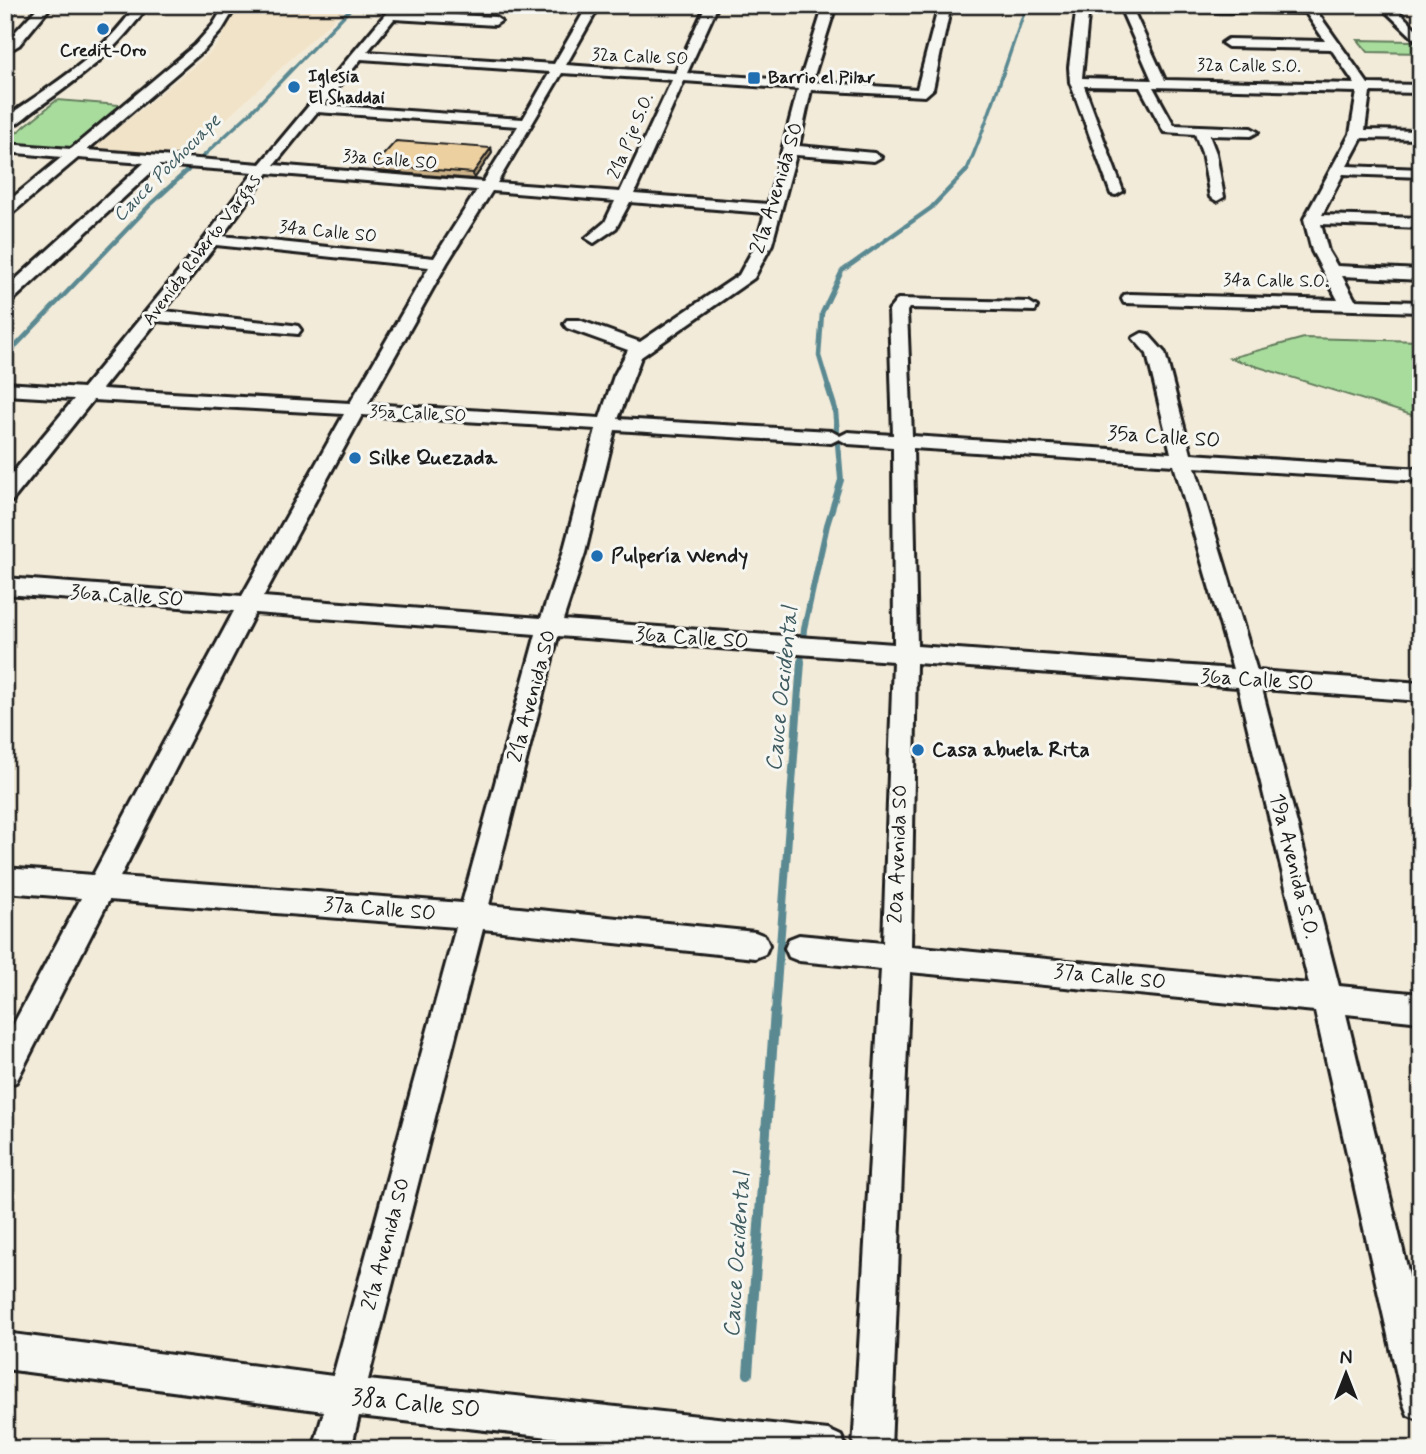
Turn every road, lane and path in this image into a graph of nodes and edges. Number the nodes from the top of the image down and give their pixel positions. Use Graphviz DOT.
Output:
graph roads {
  1 [pos="46,5"];
  2 [pos="142,5"];
  3 [pos="231,5"];
  4 [pos="594,5"];
  5 [pos="712,5"];
  6 [pos="830,5"];
  7 [pos="945,5"];
  8 [pos="1083,5"];
  9 [pos="1125,5"];
  10 [pos="1385,5"];
  11 [pos="1308,8"];
  12 [pos="395,10"];
  13 [pos="495,20"];
  14 [pos="1421,41"];
  15 [pos="1228,43"];
  16 [pos="1336,45"];
  17 [pos="5,49"];
  18 [pos="357,55"];
  19 [pos="556,69"];
  20 [pos="678,76"];
  21 [pos="1076,82"];
  22 [pos="1144,82"];
  23 [pos="1159,82"];
  24 [pos="805,85"];
  25 [pos="1364,87"];
  26 [pos="1421,89"];
  27 [pos="316,107"];
  28 [pos="527,123"];
  29 [pos="5,125"];
  30 [pos="1200,130"];
  31 [pos="1251,132"];
  32 [pos="1357,134"];
  33 [pos="1421,135"];
  34 [pos="5,148"];
  35 [pos="790,150"];
  36 [pos="73,154"];
  37 [pos="874,157"];
  38 [pos="156,160"];
  39 [pos="264,168"];
  40 [pos="1339,170"];
  41 [pos="1421,173"];
  42 [pos="485,187"];
  43 [pos="1116,191"];
  44 [pos="1217,197"];
  45 [pos="625,198"];
  46 [pos="772,209"];
  47 [pos="5,212"];
  48 [pos="1312,219"];
  49 [pos="1421,223"];
  50 [pos="594,238"];
  51 [pos="213,240"];
  52 [pos="439,263"];
  53 [pos="1331,271"];
  54 [pos="1421,275"];
  55 [pos="5,298"];
  56 [pos="1130,299"];
  57 [pos="1349,304"];
  58 [pos="1029,307"];
  59 [pos="1421,307"];
  60 [pos="153,315"];
  61 [pos="573,324"];
  62 [pos="292,330"];
  63 [pos="1142,338"];
  64 [pos="643,349"];
  65 [pos="5,389"];
  66 [pos="90,393"];
  67 [pos="355,411"];
  68 [pos="607,424"];
  69 [pos="904,441"];
  70 [pos="1183,461"];
  71 [pos="1421,475"];
  72 [pos="5,496"];
  73 [pos="5,586"];
  74 [pos="248,605"];
  75 [pos="550,627"];
  76 [pos="905,654"];
  77 [pos="1248,680"];
  78 [pos="1421,692"];
  79 [pos="5,880"];
  80 [pos="101,887"];
  81 [pos="473,916"];
  82 [pos="755,945"];
  83 [pos="799,948"];
  84 [pos="895,955"];
  85 [pos="1327,999"];
  86 [pos="1421,1008"];
  87 [pos="5,1071"];
  88 [pos="5,1351"];
  89 [pos="346,1396"];
  90 [pos="1421,1402"];
  91 [pos="332,1449"];
  92 [pos="828,1449"];
  93 [pos="872,1449"];
  1 -- 17 [label="street"];
  2 -- 29 [label="street"];
  3 -- 36 [label="street"];
  4 -- 19 [label="street"];
  5 -- 20 [label="street, 21a Pje S.O."];
  6 -- 24 [label="street, 21a Avenida SO"];
  7 -- 24 [label="street, 32a Calle SO"];
  8 -- 21 [label="street"];
  9 -- 11 [label="street"];
  9 -- 23 [label="street"];
  10 -- 14 [label="street"];
  11 -- 16 [label="street"];
  12 -- 13 [label="street"];
  12 -- 18 [label="street, Avenida Roberto Vargas"];
  15 -- 16 [label="street"];
  16 -- 25 [label="street"];
  18 -- 19 [label="street, 32a Calle SO"];
  18 -- 27 [label="street, Avenida Roberto Vargas"];
  19 -- 20 [label="street, 32a Calle SO"];
  19 -- 28 [label="street"];
  20 -- 24 [label="street, 32a Calle SO"];
  20 -- 45 [label="street, 21a Pje S.O."];
  21 -- 22 [label="street, 32a Calle S.O."];
  21 -- 43 [label="street"];
  22 -- 23 [label="street, 32a Calle S.O."];
  22 -- 30 [label="street"];
  23 -- 25 [label="street, 32a Calle S.O."];
  24 -- 35 [label="street, 21a Avenida SO"];
  25 -- 26 [label="street, 32a Calle S.O."];
  25 -- 32 [label="street"];
  27 -- 28 [label="street"];
  27 -- 39 [label="street, Avenida Roberto Vargas"];
  28 -- 42 [label="street"];
  30 -- 31 [label="street"];
  30 -- 44 [label="street"];
  32 -- 33 [label="street"];
  32 -- 40 [label="street"];
  34 -- 36 [label="street, 33a Calle SO"];
  35 -- 37 [label="street"];
  35 -- 46 [label="street, 21a Avenida SO"];
  36 -- 38 [label="street, 33a Calle SO"];
  36 -- 47 [label="street"];
  38 -- 39 [label="street, 33a Calle SO"];
  38 -- 55 [label="street"];
  39 -- 42 [label="street, 33a Calle SO"];
  39 -- 51 [label="street, Avenida Roberto Vargas"];
  40 -- 41 [label="street"];
  40 -- 48 [label="street"];
  42 -- 45 [label="street, 33a Calle SO"];
  42 -- 52 [label="street"];
  45 -- 46 [label="street, 33a Calle SO"];
  45 -- 50 [label="street, 21a Pje S.O."];
  46 -- 64 [label="street, 21a Avenida SO"];
  48 -- 49 [label="street"];
  48 -- 53 [label="street"];
  51 -- 52 [label="street, 34a Calle SO"];
  51 -- 60 [label="street, Avenida Roberto Vargas"];
  52 -- 67 [label="street"];
  53 -- 54 [label="street"];
  53 -- 57 [label="street"];
  56 -- 57 [label="street, 34a Calle S.O."];
  57 -- 59 [label="street, 34a Calle S.O."];
  58 -- 69 [label="street, 20a Avenida SO"];
  60 -- 62 [label="street"];
  60 -- 66 [label="street, Avenida Roberto Vargas"];
  61 -- 64 [label="street"];
  63 -- 70 [label="street, 19a Avenida S.O."];
  64 -- 68 [label="street, 21a Avenida SO"];
  65 -- 66 [label="street, 35a Calle SO"];
  66 -- 67 [label="street, 35a Calle SO"];
  66 -- 72 [label="street, Avenida Roberto Vargas"];
  67 -- 68 [label="street, 35a Calle SO"];
  67 -- 74 [label="street"];
  68 -- 69 [label="street, 35a Calle SO"];
  68 -- 75 [label="street, 21a Avenida SO"];
  69 -- 70 [label="street, 35a Calle SO"];
  69 -- 76 [label="street, 20a Avenida SO"];
  70 -- 71 [label="street, 35a Calle SO"];
  70 -- 77 [label="street, 19a Avenida S.O."];
  73 -- 74 [label="street, 36a Calle SO"];
  74 -- 75 [label="street, 36a Calle SO"];
  74 -- 80 [label="street"];
  75 -- 76 [label="street, 36a Calle SO"];
  75 -- 81 [label="street, 21a Avenida SO"];
  76 -- 77 [label="street, 36a Calle SO"];
  76 -- 84 [label="street, 20a Avenida SO"];
  77 -- 78 [label="street, 36a Calle SO"];
  77 -- 85 [label="street, 19a Avenida S.O."];
  79 -- 80 [label="street, 37a Calle SO"];
  80 -- 81 [label="street, 37a Calle SO"];
  80 -- 87 [label="street"];
  81 -- 82 [label="street, 37a Calle SO"];
  81 -- 89 [label="street, 21a Avenida SO"];
  83 -- 84 [label="street, 37a Calle SO"];
  84 -- 85 [label="street, 37a Calle SO"];
  84 -- 93 [label="street, 20a Avenida SO"];
  85 -- 86 [label="street, 37a Calle SO"];
  85 -- 90 [label="street, 19a Avenida S.O."];
  88 -- 89 [label="street, 38a Calle SO"];
  89 -- 91 [label="street, 21a Avenida SO"];
  89 -- 92 [label="street, 38a Calle SO"];
}
